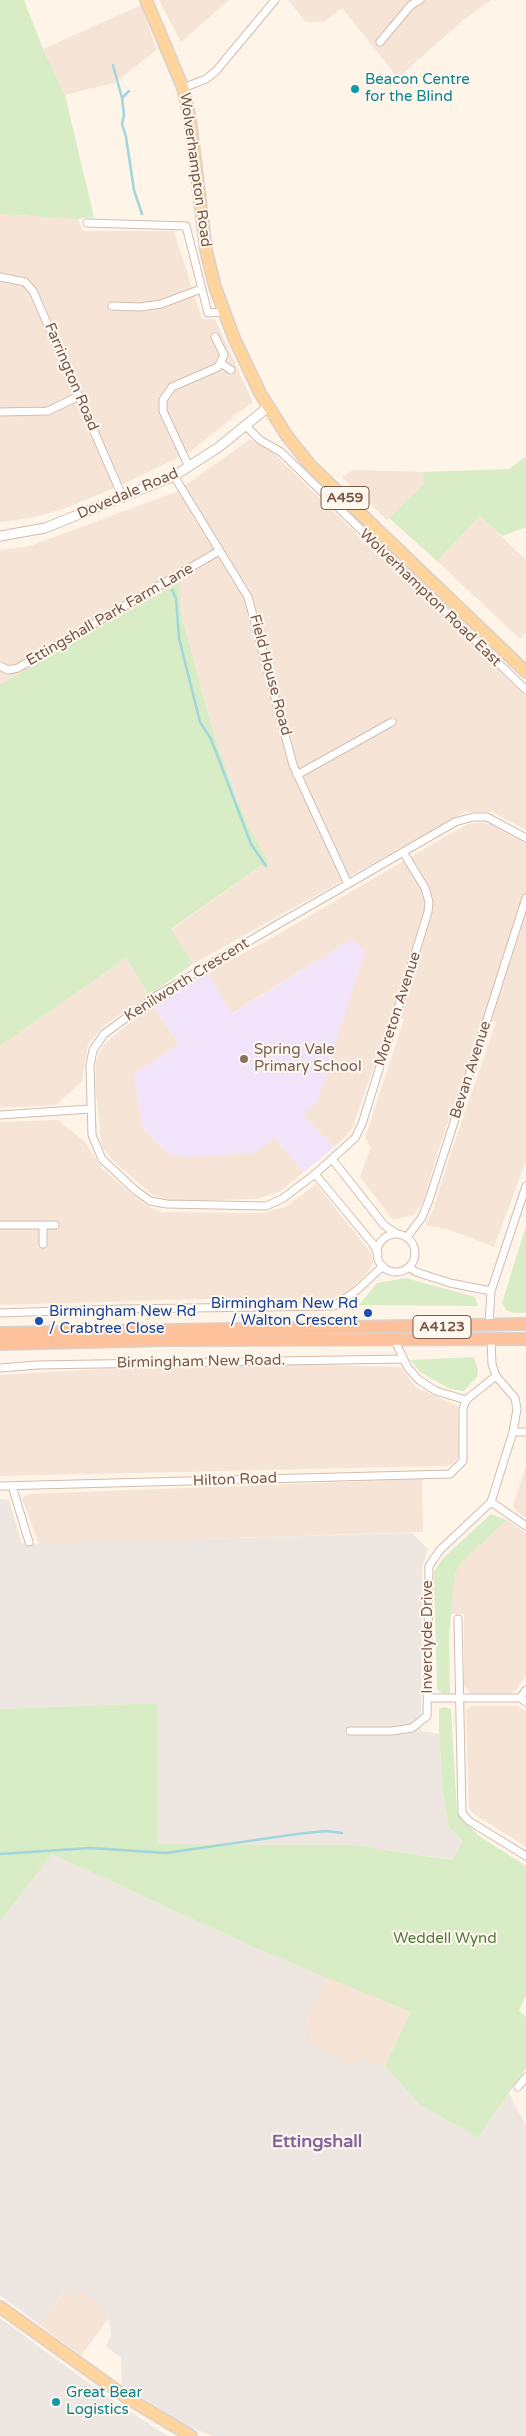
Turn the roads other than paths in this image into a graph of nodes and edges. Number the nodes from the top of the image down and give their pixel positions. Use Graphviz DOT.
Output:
graph roads {
  1 [pos="146,0"];
  2 [pos="275,0"];
  3 [pos="420,0"];
  4 [pos="408,3"];
  5 [pos="380,42"];
  6 [pos="183,88"];
  7 [pos="86,223"];
  8 [pos="0,277"];
  9 [pos="215,287"];
  10 [pos="201,289"];
  11 [pos="112,306"];
  12 [pos="224,312"];
  13 [pos="214,337"];
  14 [pos="220,363"];
  15 [pos="231,370"];
  16 [pos="79,396"];
  17 [pos="268,407"];
  18 [pos="0,412"];
  19 [pos="246,426"];
  20 [pos="189,467"];
  21 [pos="174,476"];
  22 [pos="123,498"];
  23 [pos="0,536"];
  24 [pos="219,551"];
  25 [pos="0,666"];
  26 [pos="526,672"];
  27 [pos="526,690"];
  28 [pos="392,722"];
  29 [pos="297,775"];
  30 [pos="526,838"];
  31 [pos="403,852"];
  32 [pos="348,884"];
  33 [pos="526,898"];
  34 [pos="90,1109"];
  35 [pos="0,1115"];
  36 [pos="332,1159"];
  37 [pos="315,1174"];
  38 [pos="526,1186"];
  39 [pos="43,1224"];
  40 [pos="0,1225"];
  41 [pos="55,1225"];
  42 [pos="398,1234"];
  43 [pos="408,1238"];
  44 [pos="43,1244"];
  45 [pos="378,1254"];
  46 [pos="383,1266"];
  47 [pos="409,1266"];
  48 [pos="491,1291"];
  49 [pos="0,1313"];
  50 [pos="489,1324"];
  51 [pos="526,1324"];
  52 [pos="0,1333"];
  53 [pos="394,1339"];
  54 [pos="491,1339"];
  55 [pos="526,1339"];
  56 [pos="0,1344"];
  57 [pos="402,1359"];
  58 [pos="0,1368"];
  59 [pos="496,1376"];
  60 [pos="466,1400"];
  61 [pos="513,1432"];
  62 [pos="526,1432"];
  63 [pos="0,1486"];
  64 [pos="12,1486"];
  65 [pos="491,1502"];
  66 [pos="526,1526"];
  67 [pos="29,1542"];
  68 [pos="458,1619"];
  69 [pos="526,1690"];
  70 [pos="428,1698"];
  71 [pos="459,1698"];
  72 [pos="523,1700"];
  73 [pos="350,1731"];
  74 [pos="526,1856"];
  75 [pos="526,2077"];
  76 [pos="518,2087"];
  77 [pos="0,2307"];
  78 [pos="191,2436"];
  1 -- 6 [label="main road, Wolverhampton Road / A459"];
  2 -- 6 [label="street"];
  3 -- 4 [label="street"];
  4 -- 5 [label="street"];
  6 -- 9 [label="main road, Wolverhampton Road / A459"];
  7 -- 10 [label="street"];
  8 -- 16 [label="street, Farrington Road"];
  9 -- 12 [label="main road, Wolverhampton Road East / A459"];
  10 -- 11 [label="street"];
  10 -- 12 [label="street"];
  12 -- 17 [label="main road, Wolverhampton Road East / A459"];
  13 -- 14 [label="street"];
  14 -- 15 [label="street"];
  14 -- 20 [label="street"];
  16 -- 18 [label="street"];
  16 -- 22 [label="street, Farrington Road"];
  17 -- 19 [label="street, Dovedale Road"];
  17 -- 26 [label="main road, Wolverhampton Road East / A459"];
  19 -- 20 [label="street, Dovedale Road"];
  19 -- 27 [label="street, Wolverhampton Road East"];
  20 -- 21 [label="street, Dovedale Road"];
  21 -- 22 [label="street, Dovedale Road"];
  21 -- 24 [label="street, Field House Road"];
  22 -- 23 [label="street, Dovedale Road"];
  24 -- 25 [label="street, Ettingshall Park Farm Lane"];
  24 -- 29 [label="street, Field House Road"];
  28 -- 29 [label="street"];
  29 -- 32 [label="street, Field House Road"];
  30 -- 31 [label="street, Kenilworth Crescent"];
  31 -- 32 [label="street, Kenilworth Crescent"];
  31 -- 36 [label="street, Moreton Avenue"];
  32 -- 34 [label="street, Kenilworth Crescent"];
  33 -- 43 [label="street, Bevan Avenue"];
  34 -- 35 [label="street"];
  34 -- 37 [label="street, Kenilworth Crescent"];
  36 -- 37 [label="street, Kenilworth Crescent"];
  36 -- 42 [label="street"];
  37 -- 45 [label="street"];
  38 -- 48 [label="street"];
  39 -- 40 [label="street"];
  39 -- 41 [label="street"];
  39 -- 44 [label="street"];
  42 -- 43 [label="street"];
  42 -- 45 [label="street"];
  43 -- 47 [label="street"];
  45 -- 46 [label="street"];
  46 -- 47 [label="street"];
  46 -- 49 [label="street"];
  47 -- 48 [label="street"];
  48 -- 50 [label="street"];
  50 -- 51 [label="highway, A4123"];
  50 -- 52 [label="highway, A4123"];
  50 -- 54 [label="highway"];
  53 -- 54 [label="highway, A4123"];
  53 -- 56 [label="highway, A4123"];
  53 -- 57 [label="street"];
  54 -- 55 [label="highway, A4123"];
  54 -- 59 [label="street"];
  57 -- 58 [label="street, Birmingham New Road."];
  57 -- 60 [label="street"];
  59 -- 60 [label="street"];
  59 -- 61 [label="street"];
  60 -- 64 [label="street, Hilton Road"];
  61 -- 62 [label="street"];
  61 -- 65 [label="street"];
  63 -- 64 [label="street, Hilton Road"];
  64 -- 67 [label="street"];
  65 -- 66 [label="street"];
  65 -- 70 [label="street, Inverclyde Drive"];
  68 -- 71 [label="street"];
  69 -- 72 [label="street"];
  70 -- 71 [label="street"];
  70 -- 73 [label="street, Inverclyde Drive"];
  71 -- 72 [label="street"];
  71 -- 74 [label="street"];
  75 -- 76 [label="street"];
  77 -- 78 [label="main road"];
}
